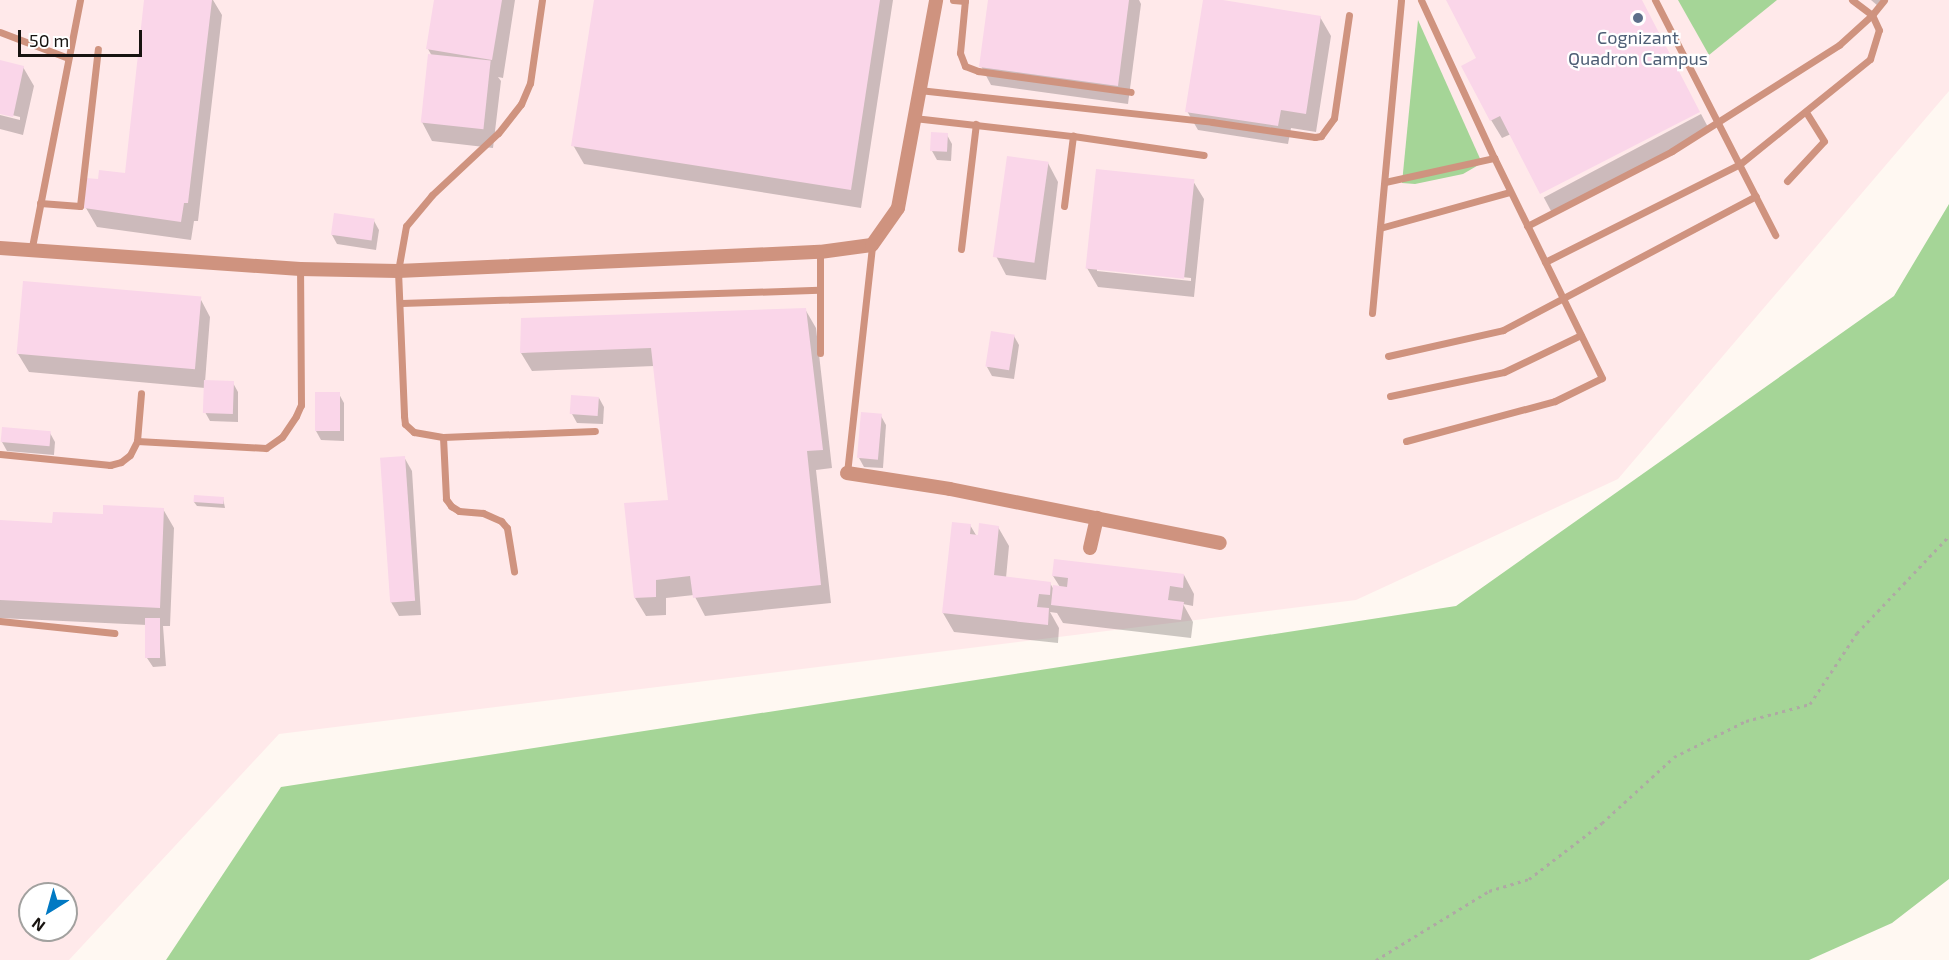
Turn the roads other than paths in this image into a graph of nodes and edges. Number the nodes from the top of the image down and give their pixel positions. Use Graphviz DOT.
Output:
graph roads {
  1 [pos="80,0"];
  2 [pos="542,0"];
  3 [pos="936,0"];
  4 [pos="953,0"];
  5 [pos="1401,0"];
  6 [pos="1421,0"];
  7 [pos="1654,0"];
  8 [pos="1852,0"];
  9 [pos="1884,0"];
  10 [pos="965,1"];
  11 [pos="1349,15"];
  12 [pos="1872,15"];
  13 [pos="0,32"];
  14 [pos="98,49"];
  15 [pos="68,58"];
  16 [pos="919,90"];
  17 [pos="1131,92"];
  18 [pos="1806,112"];
  19 [pos="914,118"];
  20 [pos="1718,122"];
  21 [pos="976,124"];
  22 [pos="1073,136"];
  23 [pos="1204,155"];
  24 [pos="1494,158"];
  25 [pos="1740,164"];
  26 [pos="1787,181"];
  27 [pos="1385,182"];
  28 [pos="1510,192"];
  29 [pos="1756,196"];
  30 [pos="40,203"];
  31 [pos="1064,206"];
  32 [pos="1527,226"];
  33 [pos="1380,228"];
  34 [pos="1775,235"];
  35 [pos="872,245"];
  36 [pos="0,248"];
  37 [pos="961,249"];
  38 [pos="31,252"];
  39 [pos="820,252"];
  40 [pos="1545,262"];
  41 [pos="300,269"];
  42 [pos="398,271"];
  43 [pos="819,290"];
  44 [pos="1562,298"];
  45 [pos="401,303"];
  46 [pos="1372,313"];
  47 [pos="1581,335"];
  48 [pos="820,353"];
  49 [pos="1388,356"];
  50 [pos="141,393"];
  51 [pos="1390,396"];
  52 [pos="595,431"];
  53 [pos="443,438"];
  54 [pos="137,441"];
  55 [pos="1406,441"];
  56 [pos="0,454"];
  57 [pos="847,473"];
  58 [pos="1097,518"];
  59 [pos="1220,543"];
  60 [pos="1090,548"];
  61 [pos="514,571"];
  62 [pos="0,621"];
  63 [pos="114,633"];
  1 -- 15 [label="lane"];
  2 -- 42 [label="lane"];
  3 -- 16 [label="street"];
  4 -- 10 [label="lane"];
  5 -- 27 [label="lane"];
  6 -- 24 [label="lane"];
  7 -- 20 [label="lane"];
  8 -- 12 [label="lane"];
  9 -- 12 [label="lane"];
  10 -- 17 [label="lane"];
  11 -- 16 [label="lane"];
  12 -- 18 [label="lane"];
  12 -- 20 [label="lane"];
  13 -- 15 [label="lane"];
  14 -- 30 [label="lane"];
  15 -- 30 [label="lane"];
  16 -- 19 [label="street"];
  18 -- 25 [label="lane"];
  18 -- 26 [label="lane"];
  19 -- 21 [label="lane"];
  19 -- 35 [label="street"];
  20 -- 25 [label="lane"];
  20 -- 32 [label="lane"];
  21 -- 22 [label="lane"];
  21 -- 37 [label="lane"];
  22 -- 23 [label="lane"];
  22 -- 31 [label="lane"];
  24 -- 27 [label="lane"];
  24 -- 28 [label="lane"];
  25 -- 29 [label="lane"];
  25 -- 40 [label="lane"];
  27 -- 33 [label="lane"];
  28 -- 32 [label="lane"];
  28 -- 33 [label="lane"];
  29 -- 34 [label="lane"];
  29 -- 44 [label="lane"];
  30 -- 38 [label="lane"];
  32 -- 40 [label="lane"];
  33 -- 46 [label="lane"];
  35 -- 39 [label="street"];
  35 -- 57 [label="lane"];
  36 -- 38 [label="street"];
  38 -- 41 [label="street"];
  39 -- 42 [label="street"];
  39 -- 43 [label="lane"];
  40 -- 44 [label="lane"];
  41 -- 42 [label="street"];
  41 -- 54 [label="lane"];
  42 -- 45 [label="lane"];
  43 -- 45 [label="lane"];
  43 -- 48 [label="lane"];
  44 -- 47 [label="lane"];
  44 -- 49 [label="lane"];
  45 -- 53 [label="lane"];
  47 -- 51 [label="lane"];
  47 -- 55 [label="lane"];
  50 -- 54 [label="lane"];
  52 -- 53 [label="lane"];
  53 -- 61 [label="lane"];
  54 -- 56 [label="lane"];
  57 -- 58 [label="street"];
  58 -- 59 [label="street"];
  58 -- 60 [label="street"];
  62 -- 63 [label="lane"];
}
